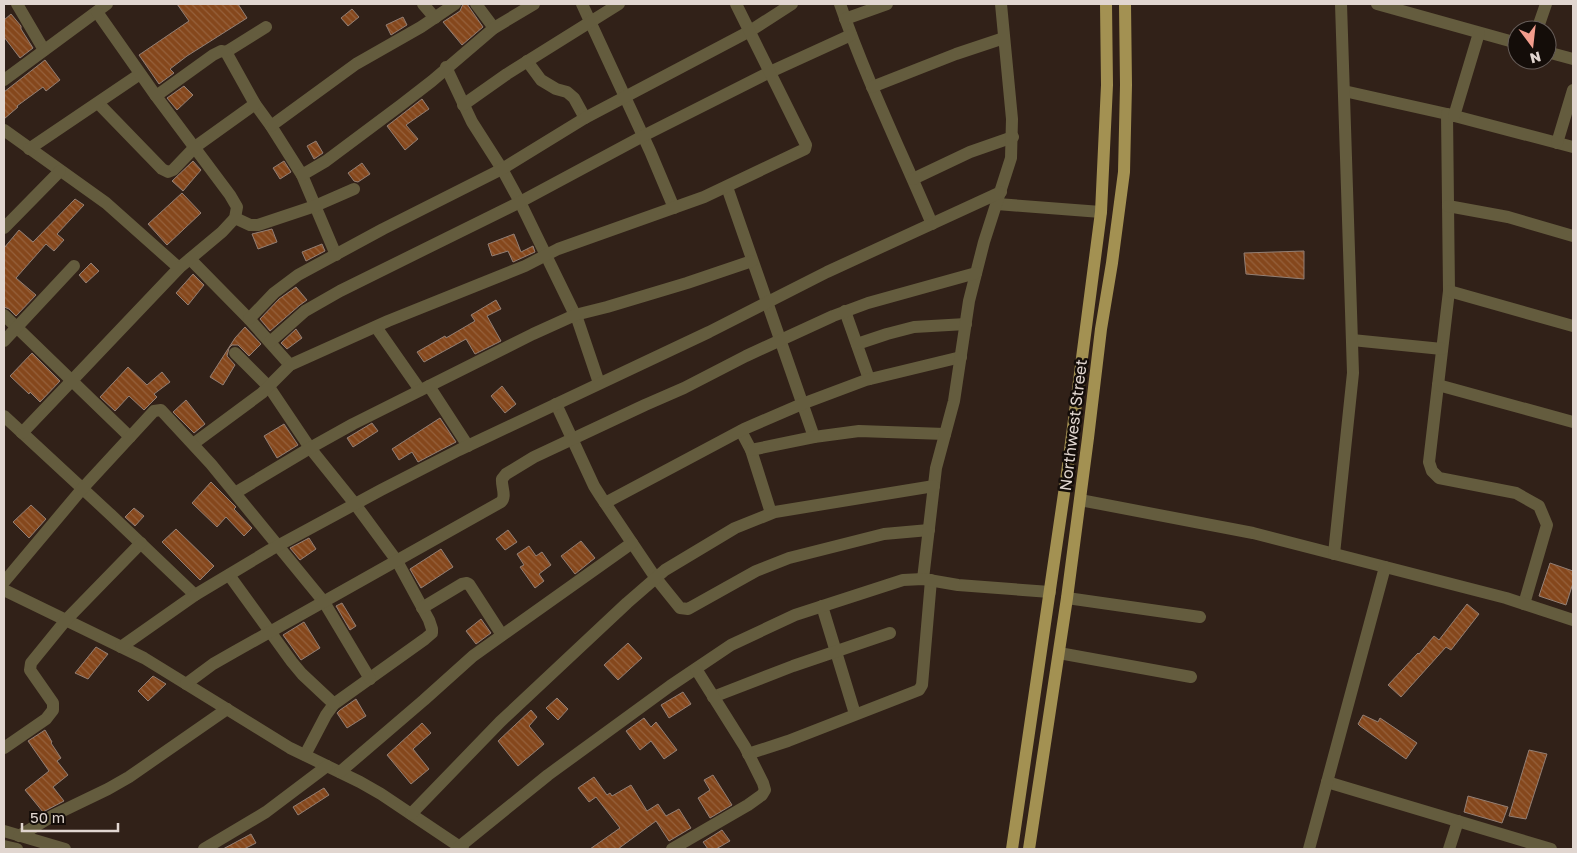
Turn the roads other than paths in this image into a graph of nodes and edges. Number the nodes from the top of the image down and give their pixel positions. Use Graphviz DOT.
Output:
graph roads {
  1 [pos="17,4"];
  2 [pos="423,4"];
  3 [pos="455,4"];
  4 [pos="476,4"];
  5 [pos="534,4"];
  6 [pos="582,4"];
  7 [pos="619,4"];
  8 [pos="736,4"];
  9 [pos="792,4"];
  10 [pos="840,4"];
  11 [pos="887,4"];
  12 [pos="1001,4"];
  13 [pos="1106,4"];
  14 [pos="1125,4"];
  15 [pos="1341,4"];
  16 [pos="1377,4"];
  17 [pos="1546,4"];
  18 [pos="102,8"];
  19 [pos="1414,9"];
  20 [pos="435,18"];
  21 [pos="845,19"];
  22 [pos="1540,20"];
  23 [pos="590,21"];
  24 [pos="266,26"];
  25 [pos="494,28"];
  26 [pos="750,31"];
  27 [pos="1479,32"];
  28 [pos="851,35"];
  29 [pos="1004,38"];
  30 [pos="1507,41"];
  31 [pos="44,50"];
  32 [pos="226,52"];
  33 [pos="1557,54"];
  34 [pos="1573,58"];
  35 [pos="527,61"];
  36 [pos="446,67"];
  37 [pos="770,72"];
  38 [pos="140,74"];
  39 [pos="4,80"];
  40 [pos="872,87"];
  41 [pos="1573,90"];
  42 [pos="1344,91"];
  43 [pos="156,96"];
  44 [pos="624,96"];
  45 [pos="98,103"];
  46 [pos="255,104"];
  47 [pos="463,105"];
  48 [pos="1451,115"];
  49 [pos="585,118"];
  50 [pos="271,126"];
  51 [pos="4,130"];
  52 [pos="643,136"];
  53 [pos="1013,137"];
  54 [pos="1557,143"];
  55 [pos="195,147"];
  56 [pos="1573,147"];
  57 [pos="30,149"];
  58 [pos="502,169"];
  59 [pos="60,171"];
  60 [pos="302,176"];
  61 [pos="912,179"];
  62 [pos="727,186"];
  63 [pos="354,190"];
  64 [pos="999,198"];
  65 [pos="520,202"];
  66 [pos="315,206"];
  67 [pos="1448,206"];
  68 [pos="674,208"];
  69 [pos="1101,212"];
  70 [pos="235,218"];
  71 [pos="932,224"];
  72 [pos="4,228"];
  73 [pos="1573,236"];
  74 [pos="336,255"];
  75 [pos="546,256"];
  76 [pos="190,259"];
  77 [pos="752,261"];
  78 [pos="74,266"];
  79 [pos="179,268"];
  80 [pos="976,273"];
  81 [pos="1449,291"];
  82 [pos="766,303"];
  83 [pos="846,311"];
  84 [pos="4,315"];
  85 [pos="575,315"];
  86 [pos="249,319"];
  87 [pos="966,324"];
  88 [pos="1573,326"];
  89 [pos="376,327"];
  90 [pos="16,328"];
  91 [pos="1352,340"];
  92 [pos="4,341"];
  93 [pos="780,341"];
  94 [pos="270,342"];
  95 [pos="857,344"];
  96 [pos="1442,349"];
  97 [pos="235,353"];
  98 [pos="961,357"];
  99 [pos="290,366"];
  100 [pos="72,379"];
  101 [pos="869,379"];
  102 [pos="599,384"];
  103 [pos="1438,385"];
  104 [pos="268,387"];
  105 [pos="425,388"];
  106 [pos="556,404"];
  107 [pos="802,404"];
  108 [pos="4,416"];
  109 [pos="1573,422"];
  110 [pos="742,431"];
  111 [pos="22,433"];
  112 [pos="945,434"];
  113 [pos="130,437"];
  114 [pos="814,437"];
  115 [pos="573,438"];
  116 [pos="193,444"];
  117 [pos="468,446"];
  118 [pos="310,448"];
  119 [pos="751,450"];
  120 [pos="934,486"];
  121 [pos="82,489"];
  122 [pos="235,493"];
  123 [pos="1080,500"];
  124 [pos="605,503"];
  125 [pos="355,504"];
  126 [pos="771,513"];
  127 [pos="929,530"];
  128 [pos="141,543"];
  129 [pos="632,543"];
  130 [pos="278,546"];
  131 [pos="1334,554"];
  132 [pos="397,561"];
  133 [pos="1386,567"];
  134 [pos="229,575"];
  135 [pos="655,578"];
  136 [pos="927,579"];
  137 [pos="4,582"];
  138 [pos="4,590"];
  139 [pos="1050,592"];
  140 [pos="195,595"];
  141 [pos="1067,598"];
  142 [pos="324,602"];
  143 [pos="1524,604"];
  144 [pos="822,606"];
  145 [pos="422,608"];
  146 [pos="1200,617"];
  147 [pos="66,620"];
  148 [pos="1573,620"];
  149 [pos="269,632"];
  150 [pos="890,633"];
  151 [pos="502,635"];
  152 [pos="121,647"];
  153 [pos="835,650"];
  154 [pos="1059,653"];
  155 [pos="696,669"];
  156 [pos="1191,677"];
  157 [pos="370,679"];
  158 [pos="186,684"];
  159 [pos="714,697"];
  160 [pos="334,704"];
  161 [pos="227,709"];
  162 [pos="855,714"];
  163 [pos="4,748"];
  164 [pos="748,754"];
  165 [pos="305,755"];
  166 [pos="327,766"];
  167 [pos="340,772"];
  168 [pos="1327,782"];
  169 [pos="411,814"];
  170 [pos="1458,821"];
  171 [pos="4,831"];
  172 [pos="19,836"];
  173 [pos="461,848"];
  174 [pos="1544,848"];
  175 [pos="65,849"];
  176 [pos="204,849"];
  177 [pos="672,849"];
  178 [pos="1012,849"];
  179 [pos="1029,849"];
  180 [pos="1309,849"];
  181 [pos="1449,849"];
  1 -- 31 [label="street"];
  2 -- 20 [label="street"];
  3 -- 20 [label="street"];
  4 -- 25 [label="street"];
  5 -- 25 [label="street"];
  6 -- 23 [label="street"];
  7 -- 23 [label="street"];
  8 -- 26 [label="street"];
  9 -- 26 [label="street"];
  10 -- 21 [label="street"];
  11 -- 21 [label="street"];
  12 -- 29 [label="street"];
  13 -- 69 [label="main road, Northwest Street"];
  14 -- 123 [label="main road, Northwest Street"];
  15 -- 42 [label="street"];
  16 -- 19 [label="street"];
  17 -- 22 [label="street"];
  18 -- 31 [label="street"];
  18 -- 38 [label="street"];
  19 -- 27 [label="street"];
  20 -- 50 [label="street"];
  21 -- 28 [label="street"];
  23 -- 35 [label="street"];
  23 -- 44 [label="street"];
  24 -- 32 [label="street"];
  25 -- 36 [label="street"];
  26 -- 37 [label="street"];
  26 -- 44 [label="street"];
  27 -- 30 [label="street"];
  27 -- 48 [label="street"];
  28 -- 37 [label="street"];
  28 -- 40 [label="street"];
  29 -- 40 [label="street"];
  29 -- 53 [label="street"];
  31 -- 39 [label="street"];
  32 -- 43 [label="street"];
  32 -- 46 [label="street"];
  33 -- 34 [label="street"];
  35 -- 47 [label="street"];
  35 -- 49 [label="street"];
  36 -- 47 [label="street"];
  36 -- 60 [label="street"];
  37 -- 52 [label="street"];
  37 -- 62 [label="street"];
  38 -- 43 [label="street"];
  38 -- 45 [label="street"];
  40 -- 61 [label="street"];
  41 -- 54 [label="street"];
  42 -- 48 [label="street"];
  42 -- 91 [label="street"];
  43 -- 55 [label="street"];
  44 -- 49 [label="street"];
  44 -- 52 [label="street"];
  45 -- 55 [label="street"];
  45 -- 57 [label="street"];
  46 -- 50 [label="street"];
  46 -- 55 [label="street"];
  47 -- 58 [label="street"];
  48 -- 54 [label="street"];
  48 -- 67 [label="street"];
  49 -- 58 [label="street"];
  50 -- 60 [label="street"];
  51 -- 57 [label="street"];
  52 -- 65 [label="street"];
  52 -- 68 [label="street"];
  53 -- 61 [label="street"];
  53 -- 64 [label="street"];
  54 -- 56 [label="street"];
  55 -- 70 [label="street"];
  57 -- 59 [label="street"];
  58 -- 65 [label="street"];
  58 -- 74 [label="street"];
  59 -- 72 [label="street"];
  59 -- 79 [label="street"];
  60 -- 66 [label="street"];
  61 -- 71 [label="street"];
  62 -- 68 [label="street"];
  62 -- 77 [label="street"];
  63 -- 66 [label="street"];
  64 -- 69 [label="street"];
  64 -- 71 [label="street"];
  64 -- 80 [label="street"];
  65 -- 75 [label="street"];
  65 -- 94 [label="street"];
  66 -- 70 [label="street"];
  66 -- 74 [label="street"];
  67 -- 73 [label="street"];
  67 -- 81 [label="street"];
  68 -- 75 [label="street"];
  69 -- 139 [label="main road, Northwest Street"];
  70 -- 76 [label="street"];
  71 -- 82 [label="street"];
  74 -- 86 [label="street"];
  75 -- 85 [label="street"];
  75 -- 89 [label="street"];
  76 -- 79 [label="street"];
  76 -- 86 [label="street"];
  77 -- 82 [label="street"];
  77 -- 85 [label="street"];
  78 -- 90 [label="street"];
  79 -- 100 [label="street"];
  80 -- 83 [label="street"];
  80 -- 87 [label="street"];
  81 -- 88 [label="street"];
  81 -- 96 [label="street"];
  82 -- 93 [label="street"];
  82 -- 102 [label="street"];
  83 -- 93 [label="street"];
  83 -- 95 [label="street"];
  84 -- 90 [label="street"];
  85 -- 102 [label="street"];
  85 -- 105 [label="street"];
  86 -- 94 [label="street"];
  87 -- 95 [label="street"];
  87 -- 98 [label="street"];
  89 -- 99 [label="street"];
  89 -- 105 [label="street"];
  90 -- 92 [label="street"];
  90 -- 100 [label="street"];
  91 -- 96 [label="street"];
  91 -- 131 [label="street"];
  93 -- 107 [label="street"];
  93 -- 115 [label="street"];
  94 -- 99 [label="street"];
  95 -- 101 [label="street"];
  96 -- 103 [label="street"];
  97 -- 104 [label="street"];
  98 -- 101 [label="street"];
  98 -- 112 [label="street"];
  99 -- 104 [label="street"];
  100 -- 111 [label="street"];
  100 -- 113 [label="street"];
  101 -- 107 [label="street"];
  102 -- 106 [label="street"];
  103 -- 109 [label="street"];
  103 -- 143 [label="street"];
  104 -- 116 [label="street"];
  104 -- 118 [label="street"];
  105 -- 117 [label="street"];
  105 -- 118 [label="street"];
  106 -- 115 [label="street"];
  106 -- 117 [label="street"];
  107 -- 110 [label="street"];
  107 -- 114 [label="street"];
  108 -- 111 [label="street"];
  110 -- 119 [label="street"];
  110 -- 124 [label="street"];
  111 -- 121 [label="street"];
  112 -- 114 [label="street"];
  112 -- 120 [label="street"];
  113 -- 116 [label="street"];
  113 -- 121 [label="street"];
  114 -- 119 [label="street"];
  115 -- 124 [label="street"];
  115 -- 132 [label="street"];
  116 -- 122 [label="street"];
  117 -- 125 [label="street"];
  118 -- 122 [label="street"];
  118 -- 125 [label="street"];
  119 -- 126 [label="street"];
  120 -- 126 [label="street"];
  120 -- 127 [label="street"];
  121 -- 128 [label="street"];
  121 -- 137 [label="street"];
  122 -- 130 [label="street"];
  123 -- 131 [label="street"];
  123 -- 141 [label="main road, Northwest Street"];
  124 -- 129 [label="street"];
  125 -- 130 [label="street"];
  125 -- 132 [label="street"];
  126 -- 135 [label="street"];
  127 -- 135 [label="street"];
  127 -- 136 [label="street"];
  128 -- 140 [label="street"];
  128 -- 147 [label="street"];
  129 -- 135 [label="street"];
  129 -- 151 [label="street"];
  130 -- 134 [label="street"];
  130 -- 142 [label="street"];
  131 -- 133 [label="street"];
  132 -- 142 [label="street"];
  132 -- 145 [label="street"];
  133 -- 143 [label="street"];
  133 -- 168 [label="street"];
  134 -- 140 [label="street"];
  134 -- 149 [label="street"];
  135 -- 169 [label="street"];
  136 -- 139 [label="street"];
  136 -- 144 [label="street"];
  136 -- 162 [label="street"];
  138 -- 147 [label="street"];
  139 -- 178 [label="main road, Northwest Street"];
  140 -- 152 [label="street"];
  141 -- 146 [label="street"];
  141 -- 154 [label="main road, Northwest Street"];
  142 -- 149 [label="street"];
  142 -- 157 [label="street"];
  143 -- 148 [label="street"];
  144 -- 153 [label="street"];
  144 -- 155 [label="street"];
  145 -- 151 [label="street"];
  145 -- 157 [label="street"];
  147 -- 152 [label="street"];
  147 -- 163 [label="street"];
  149 -- 158 [label="street"];
  149 -- 160 [label="street"];
  150 -- 153 [label="street"];
  151 -- 167 [label="street"];
  152 -- 158 [label="street"];
  153 -- 159 [label="street"];
  153 -- 162 [label="street"];
  154 -- 156 [label="street"];
  154 -- 179 [label="main road, Northwest Street"];
  155 -- 159 [label="street"];
  155 -- 173 [label="street"];
  157 -- 160 [label="street"];
  158 -- 161 [label="street"];
  159 -- 164 [label="street"];
  160 -- 165 [label="street"];
  161 -- 165 [label="street"];
  161 -- 172 [label="street"];
  162 -- 164 [label="street"];
  164 -- 177 [label="street"];
  165 -- 166 [label="street"];
  166 -- 167 [label="street"];
  166 -- 176 [label="street"];
  167 -- 169 [label="street"];
  168 -- 170 [label="street"];
  168 -- 180 [label="street"];
  169 -- 173 [label="street"];
  170 -- 174 [label="street"];
  170 -- 181 [label="street"];
  171 -- 172 [label="street"];
  172 -- 175 [label="street"];
}
